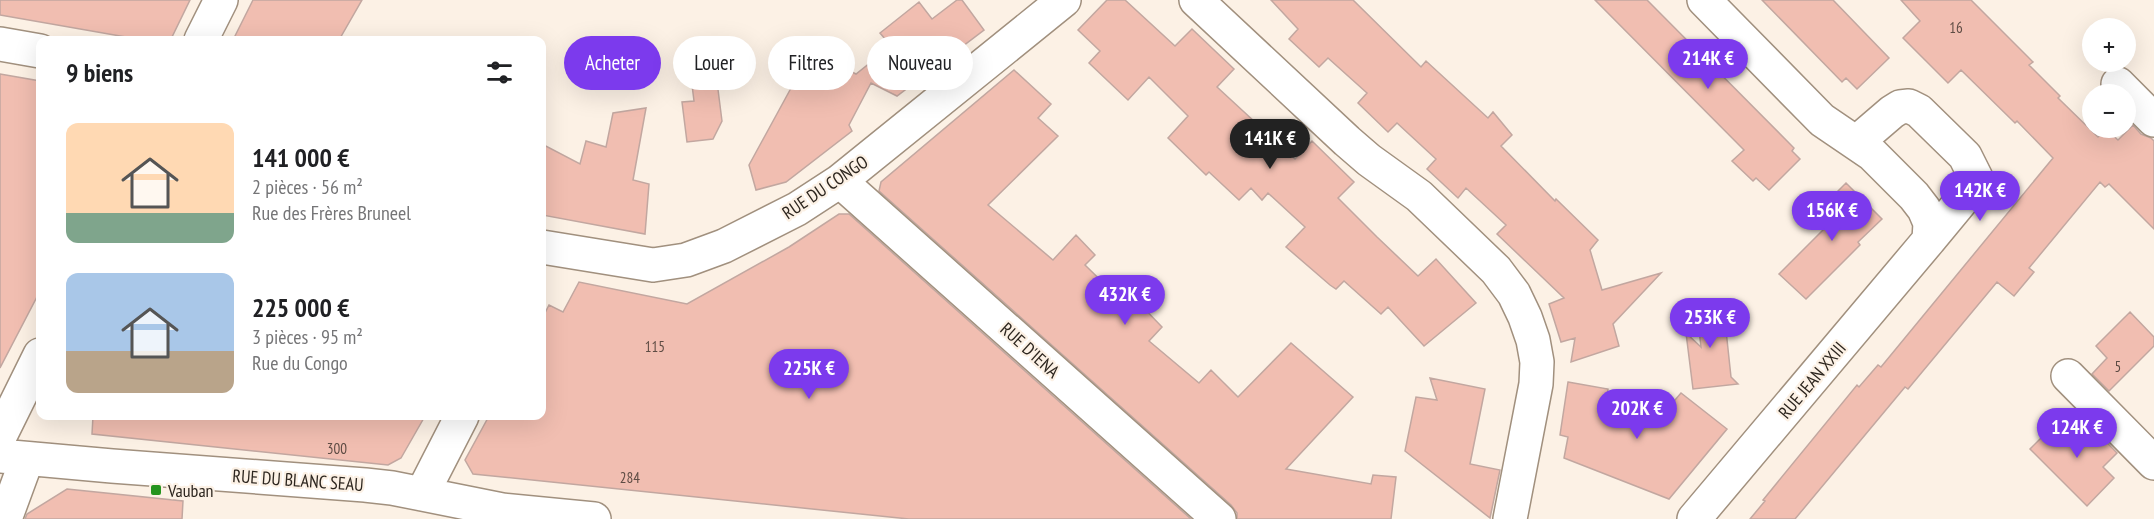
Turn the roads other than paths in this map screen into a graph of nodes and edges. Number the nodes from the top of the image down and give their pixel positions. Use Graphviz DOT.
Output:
graph roads {
  1 [pos="220,0"];
  2 [pos="1064,0"];
  3 [pos="1196,0"];
  4 [pos="1704,0"];
  5 [pos="203,36"];
  6 [pos="0,44"];
  7 [pos="36,50"];
  8 [pos="2136,102"];
  9 [pos="2154,120"];
  10 [pos="1857,142"];
  11 [pos="840,181"];
  12 [pos="1929,240"];
  13 [pos="546,251"];
  14 [pos="36,363"];
  15 [pos="2068,376"];
  16 [pos="460,420"];
  17 [pos="0,436"];
  18 [pos="14,457"];
  19 [pos="2154,463"];
  20 [pos="422,494"];
  21 [pos="5,519"];
  22 [pos="594,519"];
  23 [pos="1220,519"];
  24 [pos="1510,519"];
  25 [pos="1694,519"];
  1 -- 5 [label="street"];
  2 -- 11 [label="street, RUE DU CONGO"];
  3 -- 24 [label="street"];
  4 -- 10 [label="street"];
  6 -- 7 [label="street"];
  8 -- 9 [label="street"];
  10 -- 12 [label="street"];
  10 -- 12 [label="street, RUE JEAN XXIII"];
  11 -- 13 [label="street, RUE DU CONGO"];
  11 -- 23 [label="street, RUE D'IENA"];
  12 -- 25 [label="street, RUE JEAN XXIII"];
  14 -- 17 [label="street"];
  15 -- 19 [label="street"];
  16 -- 20 [label="street"];
  18 -- 20 [label="street, RUE DU BLANC SEAU"];
  18 -- 21 [label="street"];
  20 -- 22 [label="street, RUE DU BLANC SEAU"];
}
